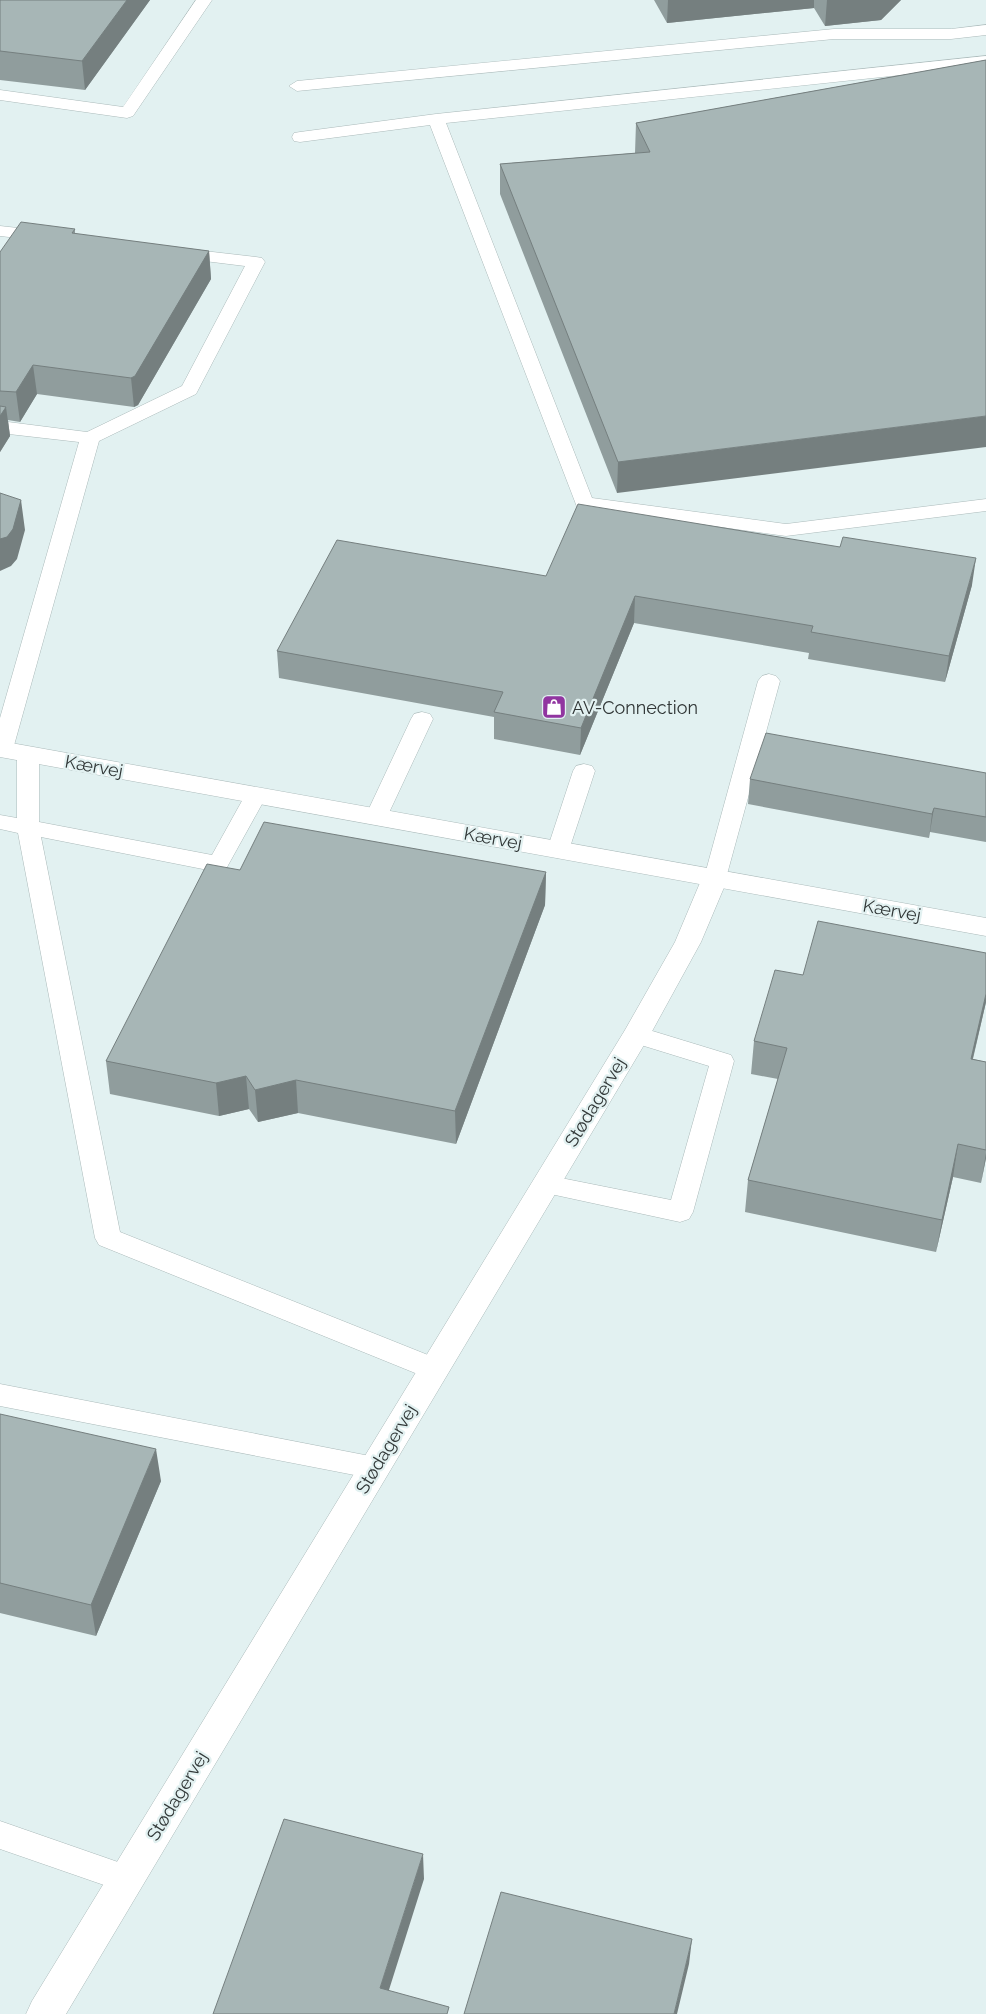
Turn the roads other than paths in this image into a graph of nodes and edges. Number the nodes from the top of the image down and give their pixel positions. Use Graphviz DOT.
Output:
graph roads {
  1 [pos="204,0"];
  2 [pos="986,30"];
  3 [pos="986,61"];
  4 [pos="297,86"];
  5 [pos="0,95"];
  6 [pos="436,119"];
  7 [pos="300,137"];
  8 [pos="0,231"];
  9 [pos="59,238"];
  10 [pos="158,250"];
  11 [pos="0,427"];
  12 [pos="90,438"];
  13 [pos="986,505"];
  14 [pos="769,681"];
  15 [pos="422,719"];
  16 [pos="1,749"];
  17 [pos="28,754"];
  18 [pos="584,771"];
  19 [pos="256,796"];
  20 [pos="376,817"];
  21 [pos="0,822"];
  22 [pos="28,828"];
  23 [pos="558,850"];
  24 [pos="715,878"];
  25 [pos="986,927"];
  26 [pos="636,1036"];
  27 [pos="546,1184"];
  28 [pos="434,1369"];
  29 [pos="0,1395"];
  30 [pos="375,1468"];
  31 [pos="0,1835"];
  32 [pos="127,1879"];
  33 [pos="46,2014"];
  1 -- 5 [label="lane"];
  2 -- 4 [label="lane"];
  3 -- 6 [label="lane"];
  6 -- 7 [label="lane"];
  6 -- 13 [label="lane"];
  8 -- 9 [label="lane"];
  10 -- 12 [label="lane"];
  11 -- 12 [label="lane"];
  12 -- 16 [label="lane"];
  14 -- 24 [label="lane"];
  15 -- 20 [label="lane"];
  16 -- 17 [label="street, Kærvej"];
  17 -- 19 [label="street, Kærvej"];
  17 -- 22 [label="lane"];
  18 -- 23 [label="lane"];
  19 -- 20 [label="street, Kærvej"];
  19 -- 22 [label="lane"];
  20 -- 23 [label="street, Kærvej"];
  21 -- 22 [label="lane"];
  22 -- 28 [label="lane"];
  23 -- 24 [label="street, Kærvej"];
  24 -- 25 [label="street, Kærvej"];
  24 -- 26 [label="street, Stødagervej"];
  26 -- 27 [label="street, Stødagervej"];
  26 -- 27 [label="lane"];
  27 -- 28 [label="street, Stødagervej"];
  28 -- 30 [label="street, Stødagervej"];
  29 -- 30 [label="lane"];
  30 -- 32 [label="street, Stødagervej"];
  31 -- 32 [label="lane"];
  32 -- 33 [label="street, Stødagervej"];
}
